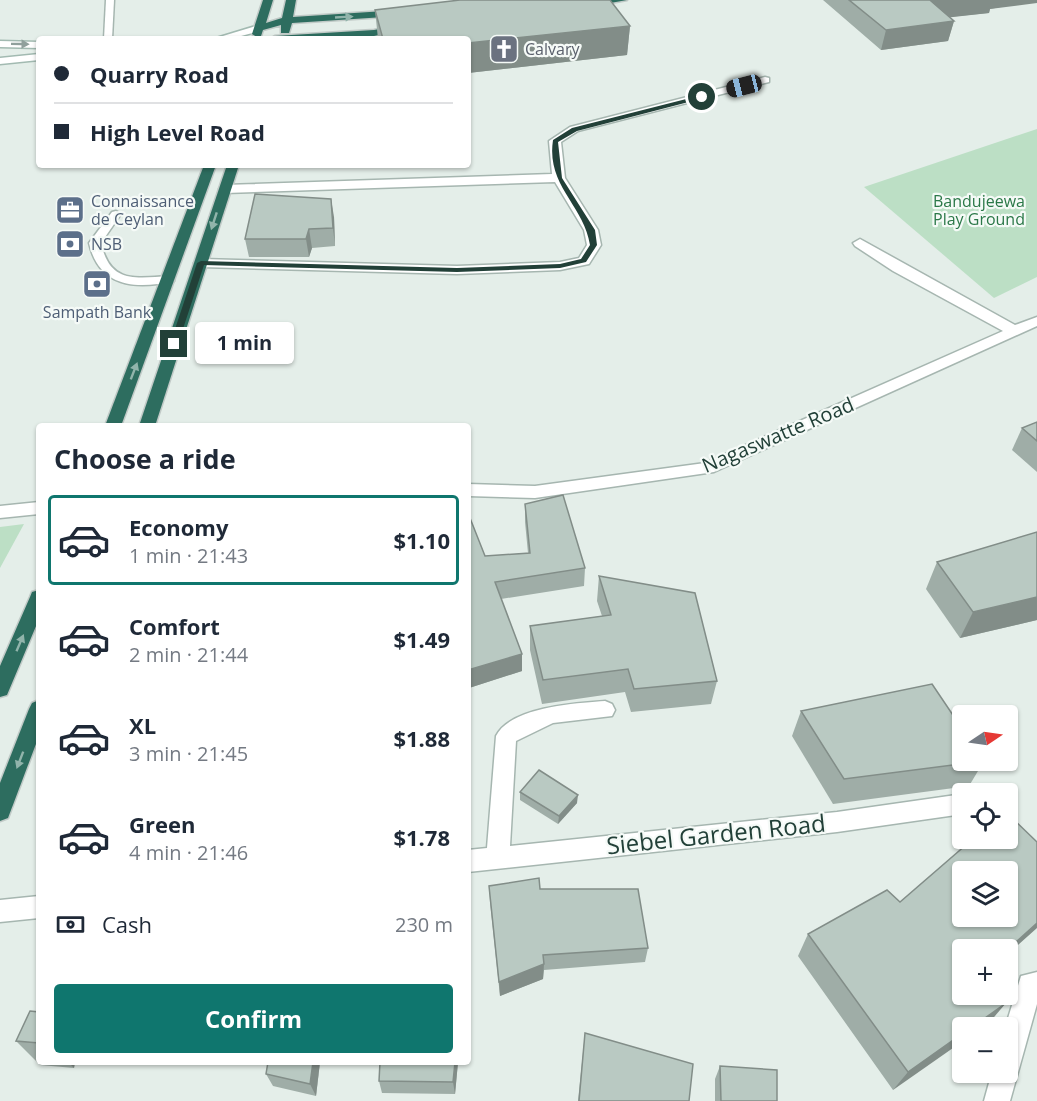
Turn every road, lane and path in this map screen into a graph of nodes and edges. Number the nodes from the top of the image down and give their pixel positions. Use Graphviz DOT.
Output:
graph roads {
  1 [pos="110,0"];
  2 [pos="268,0"];
  3 [pos="291,0"];
  4 [pos="622,0"];
  5 [pos="575,6"];
  6 [pos="408,12"];
  7 [pos="286,20"];
  8 [pos="410,27"];
  9 [pos="260,28"];
  10 [pos="374,33"];
  11 [pos="108,36"];
  12 [pos="229,36"];
  13 [pos="257,36"];
  14 [pos="282,36"];
  15 [pos="328,36"];
  16 [pos="364,36"];
  17 [pos="0,44"];
  18 [pos="36,45"];
  19 [pos="36,57"];
  20 [pos="0,61"];
  21 [pos="765,80"];
  22 [pos="209,168"];
  23 [pos="231,168"];
  24 [pos="559,178"];
  25 [pos="225,189"];
  26 [pos="116,214"];
  27 [pos="860,243"];
  28 [pos="201,263"];
  29 [pos="170,279"];
  30 [pos="1037,321"];
  31 [pos="1014,331"];
  32 [pos="114,423"];
  33 [pos="148,423"];
  34 [pos="471,490"];
  35 [pos="36,508"];
  36 [pos="0,512"];
  37 [pos="36,604"];
  38 [pos="0,689"];
  39 [pos="605,710"];
  40 [pos="36,717"];
  41 [pos="952,806"];
  42 [pos="0,811"];
  43 [pos="498,858"];
  44 [pos="471,861"];
  45 [pos="36,907"];
  46 [pos="0,911"];
  47 [pos="1037,984"];
  48 [pos="1018,1028"];
  49 [pos="1002,1083"];
  50 [pos="997,1101"];
  1 -- 11 [label="lane"];
  2 -- 9 [label="highway"];
  3 -- 7 [label="highway"];
  4 -- 5 [label="highway"];
  7 -- 6 [label="highway, one-way"];
  7 -- 9 [label="highway"];
  7 -- 14 [label="highway"];
  8 -- 10 [label="highway"];
  9 -- 12 [label="street"];
  9 -- 13 [label="highway"];
  10 -- 15 [label="highway"];
  10 -- 16 [label="highway"];
  17 -- 18 [label="street, one-way"];
  19 -- 20 [label="street"];
  21 -- 24 [label="street"];
  22 -- 29 [label="highway"];
  23 -- 25 [label="highway"];
  24 -- 25 [label="street"];
  24 -- 28 [label="street"];
  25 -- 28 [label="highway, one-way"];
  26 -- 29 [label="lane"];
  27 -- 31 [label="street"];
  28 -- 33 [label="highway"];
  32 -- 29 [label="highway, one-way"];
  30 -- 31 [label="street, Nagaswatte Road"];
  31 -- 34 [label="street, Nagaswatte Road"];
  35 -- 36 [label="street"];
  38 -- 37 [label="highway, one-way"];
  39 -- 43 [label="street"];
  40 -- 42 [label="highway, one-way"];
  41 -- 43 [label="street, Siebel Garden Road"];
  43 -- 44 [label="street, Siebel Garden Road"];
  45 -- 46 [label="street"];
  47 -- 48 [label="street"];
  49 -- 50 [label="street"];
}
